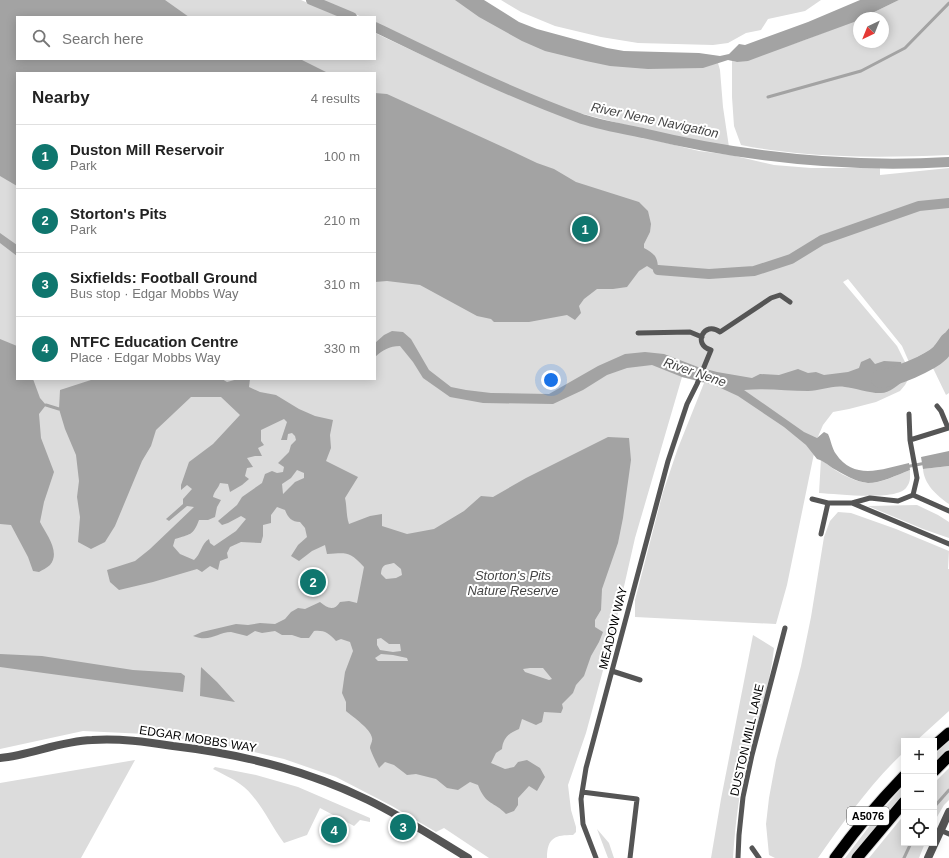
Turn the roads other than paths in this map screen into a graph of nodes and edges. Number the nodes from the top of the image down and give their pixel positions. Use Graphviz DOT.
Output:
graph roads {
  1 [pos="790,302"];
  2 [pos="638,333"];
  3 [pos="702,337"];
  4 [pos="937,406"];
  5 [pos="909,414"];
  6 [pos="949,428"];
  7 [pos="910,440"];
  8 [pos="913,495"];
  9 [pos="812,499"];
  10 [pos="828,503"];
  11 [pos="852,503"];
  12 [pos="949,511"];
  13 [pos="821,534"];
  14 [pos="949,544"];
  15 [pos="785,628"];
  16 [pos="612,671"];
  17 [pos="640,680"];
  18 [pos="949,732"];
  19 [pos="937,743"];
  20 [pos="949,756"];
  21 [pos="0,758"];
  22 [pos="937,768"];
  23 [pos="901,779"];
  24 [pos="582,792"];
  25 [pos="901,806"];
  26 [pos="949,812"];
  27 [pos="940,830"];
  28 [pos="949,834"];
  29 [pos="752,848"];
  30 [pos="468,858"];
  31 [pos="596,858"];
  32 [pos="630,858"];
  33 [pos="738,858"];
  34 [pos="759,858"];
  35 [pos="835,858"];
  36 [pos="857,858"];
  37 [pos="928,858"];
  1 -- 3 [label="lane"];
  2 -- 3 [label="lane"];
  3 -- 16 [label="lane, MEADOW WAY"];
  4 -- 6 [label="lane"];
  5 -- 7 [label="lane"];
  6 -- 7 [label="lane"];
  7 -- 8 [label="lane"];
  8 -- 11 [label="lane"];
  8 -- 12 [label="lane"];
  9 -- 10 [label="lane"];
  10 -- 11 [label="lane"];
  10 -- 13 [label="lane"];
  11 -- 14 [label="lane"];
  15 -- 33 [label="lane, DUSTON MILL LANE"];
  16 -- 17 [label="lane"];
  16 -- 24 [label="lane, MEADOW WAY"];
  18 -- 19 [label="highway"];
  20 -- 22 [label="highway"];
  21 -- 30 [label="street, EDGAR MOBBS WAY"];
  23 -- 35 [label="highway, A5076"];
  24 -- 31 [label="lane, MEADOW WAY"];
  24 -- 32 [label="lane"];
  25 -- 36 [label="highway, A5076"];
  26 -- 27 [label="street"];
  27 -- 28 [label="lane"];
  27 -- 37 [label="street"];
  29 -- 34 [label="lane"];
}
